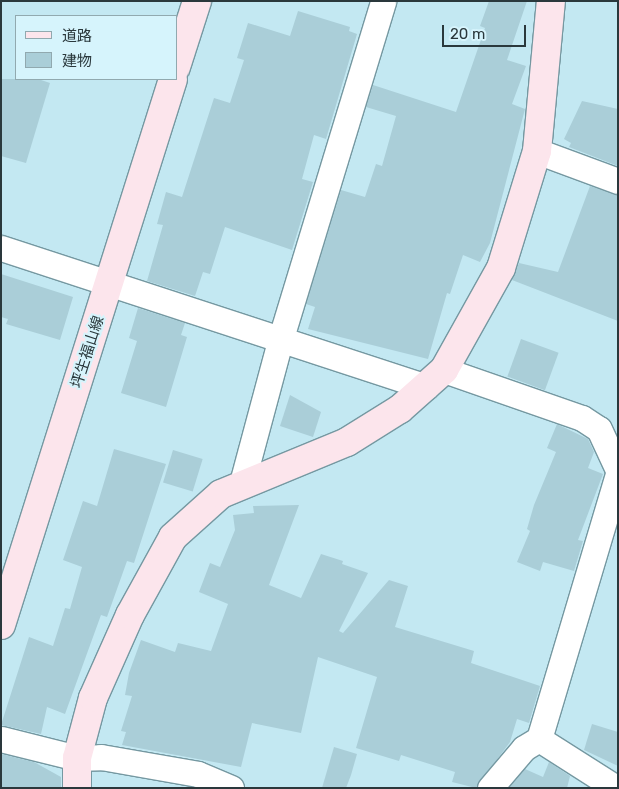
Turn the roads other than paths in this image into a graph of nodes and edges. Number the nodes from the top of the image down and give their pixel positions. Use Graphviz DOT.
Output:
graph roads {
  1 [pos="197,1"];
  2 [pos="384,1"];
  3 [pos="551,1"];
  4 [pos="178,61"];
  5 [pos="173,80"];
  6 [pos="537,150"];
  7 [pos="618,180"];
  8 [pos="1,248"];
  9 [pos="110,283"];
  10 [pos="280,340"];
  11 [pos="435,379"];
  12 [pos="618,472"];
  13 [pos="242,483"];
  14 [pos="1,625"];
  15 [pos="1,739"];
  16 [pos="538,739"];
  17 [pos="77,758"];
  18 [pos="77,788"];
  19 [pos="231,788"];
  20 [pos="490,788"];
  21 [pos="616,788"];
  1 -- 4 [label="street"];
  2 -- 10 [label="street"];
  3 -- 6 [label="street"];
  5 -- 9 [label="street, 坪生福山線"];
  6 -- 7 [label="street"];
  6 -- 11 [label="street"];
  8 -- 9 [label="street"];
  9 -- 10 [label="street"];
  9 -- 14 [label="street, 坪生福山線"];
  10 -- 11 [label="street"];
  10 -- 13 [label="street"];
  11 -- 12 [label="street"];
  11 -- 13 [label="street"];
  12 -- 16 [label="street"];
  13 -- 17 [label="street"];
  15 -- 17 [label="street"];
  16 -- 20 [label="street"];
  16 -- 21 [label="street"];
  17 -- 18 [label="street"];
  17 -- 19 [label="street"];
}
